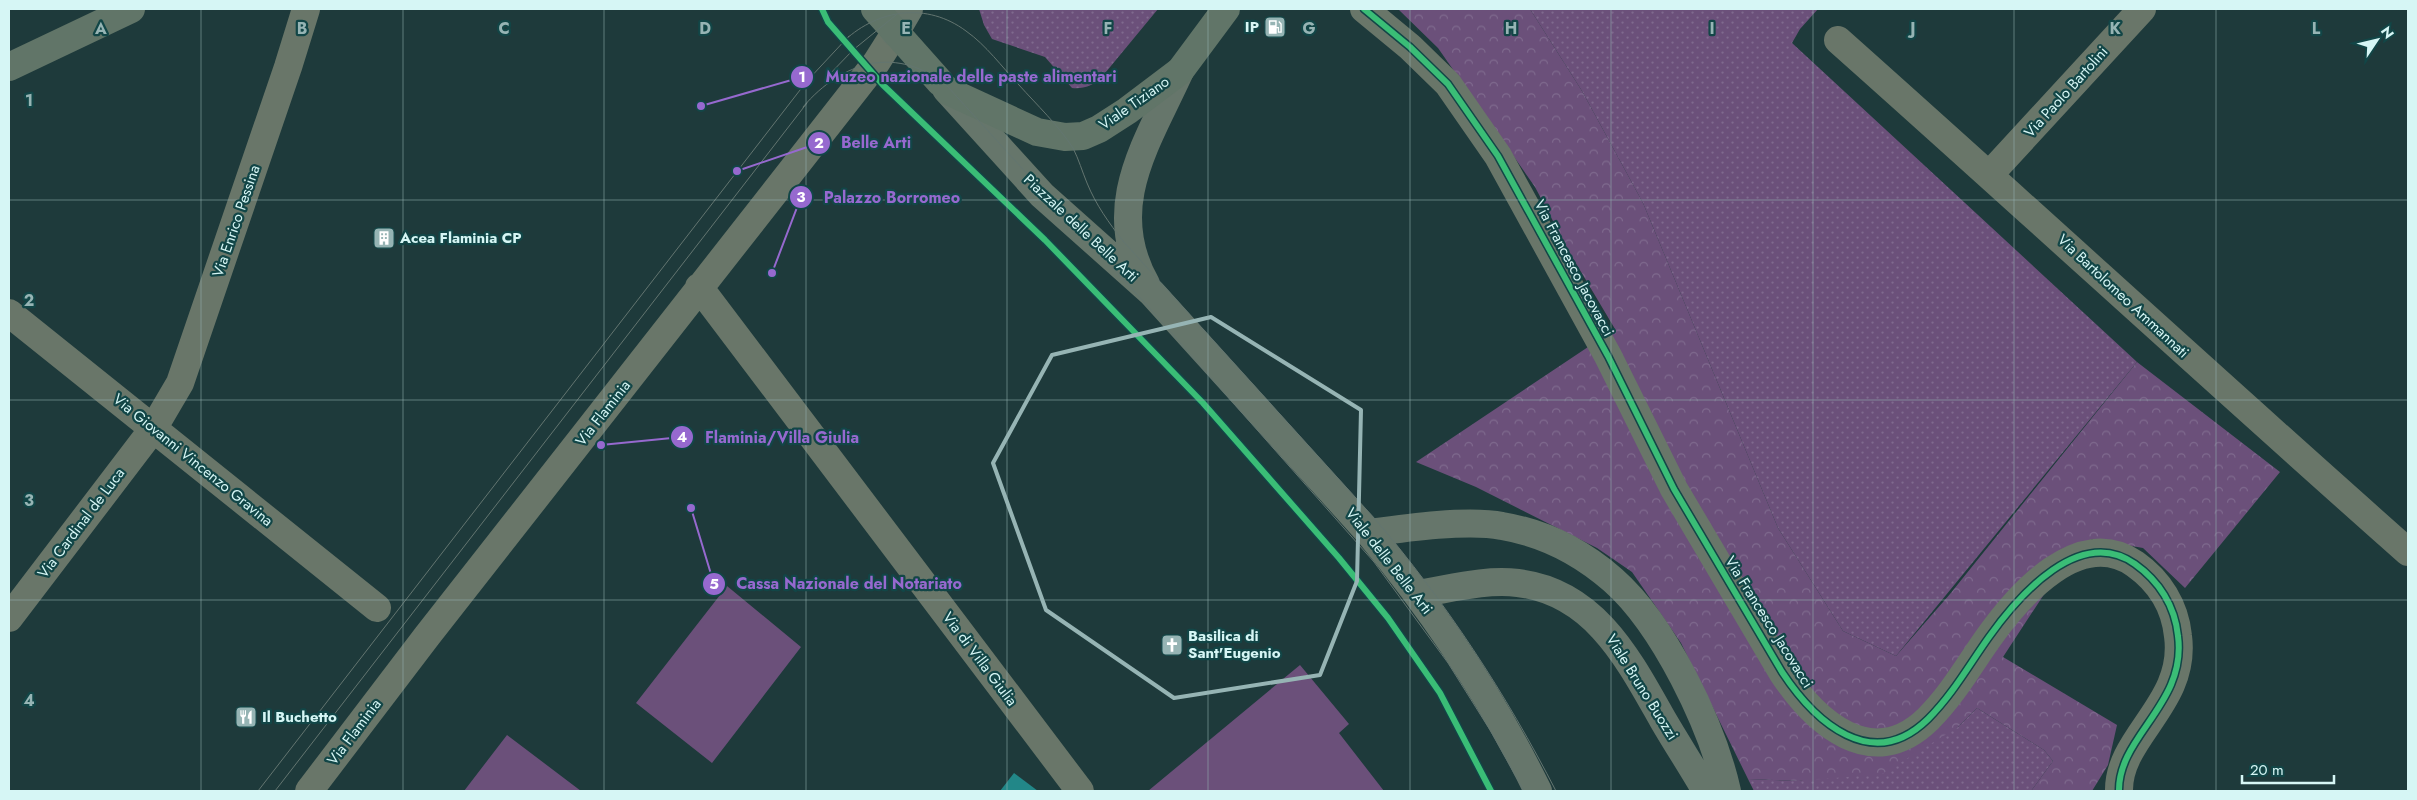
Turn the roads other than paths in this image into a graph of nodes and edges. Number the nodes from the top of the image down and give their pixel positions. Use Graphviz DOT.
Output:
graph roads {
  1 [pos="131,9"];
  2 [pos="306,9"];
  3 [pos="875,9"];
  4 [pos="909,9"];
  5 [pos="1226,9"];
  6 [pos="1364,9"];
  7 [pos="2142,9"];
  8 [pos="895,33"];
  9 [pos="1838,40"];
  10 [pos="9,67"];
  11 [pos="1180,71"];
  12 [pos="944,86"];
  13 [pos="1990,174"];
  14 [pos="699,287"];
  15 [pos="1152,294"];
  16 [pos="9,313"];
  17 [pos="1208,355"];
  18 [pos="153,429"];
  19 [pos="1370,533"];
  20 [pos="2408,552"];
  21 [pos="1417,594"];
  22 [pos="377,608"];
  23 [pos="9,618"];
  24 [pos="309,791"];
  25 [pos="1080,791"];
  26 [pos="1538,791"];
  27 [pos="1706,791"];
  28 [pos="1728,791"];
  29 [pos="2120,791"];
  1 -- 10 [label="main road"];
  2 -- 18 [label="street, Via Enrico Pessina"];
  3 -- 8 [label="main road"];
  4 -- 8 [label="street"];
  5 -- 11 [label="main road, Viale Tiziano"];
  6 -- 29 [label="street, Via Francesco Jacovacci"];
  7 -- 13 [label="street, Via Paolo Bartolini"];
  8 -- 12 [label="main road, Piazzale delle Belle Arti"];
  8 -- 14 [label="street, Via Flaminia"];
  9 -- 13 [label="street, Via Bartolomeo Ammannati"];
  11 -- 12 [label="main road, Viale Tiziano"];
  11 -- 15 [label="street, Viale Tiziano"];
  12 -- 15 [label="street, Piazzale delle Belle Arti"];
  13 -- 20 [label="street, Via Bartolomeo Ammannati"];
  14 -- 24 [label="street, Via Flaminia"];
  14 -- 25 [label="street, Via di Villa Giulia"];
  15 -- 17 [label="street, Piazzale delle Belle Arti"];
  16 -- 18 [label="street, Via Giovanni Vincenzo Gravina"];
  17 -- 19 [label="street, Viale delle Belle Arti"];
  18 -- 22 [label="street, Via Giovanni Vincenzo Gravina"];
  18 -- 23 [label="street, Via Cardinal de Luca"];
  19 -- 21 [label="street, Viale delle Belle Arti"];
  19 -- 28 [label="street"];
  21 -- 26 [label="street, Viale delle Belle Arti"];
  21 -- 27 [label="street, Viale Bruno Buozzi"];
}
